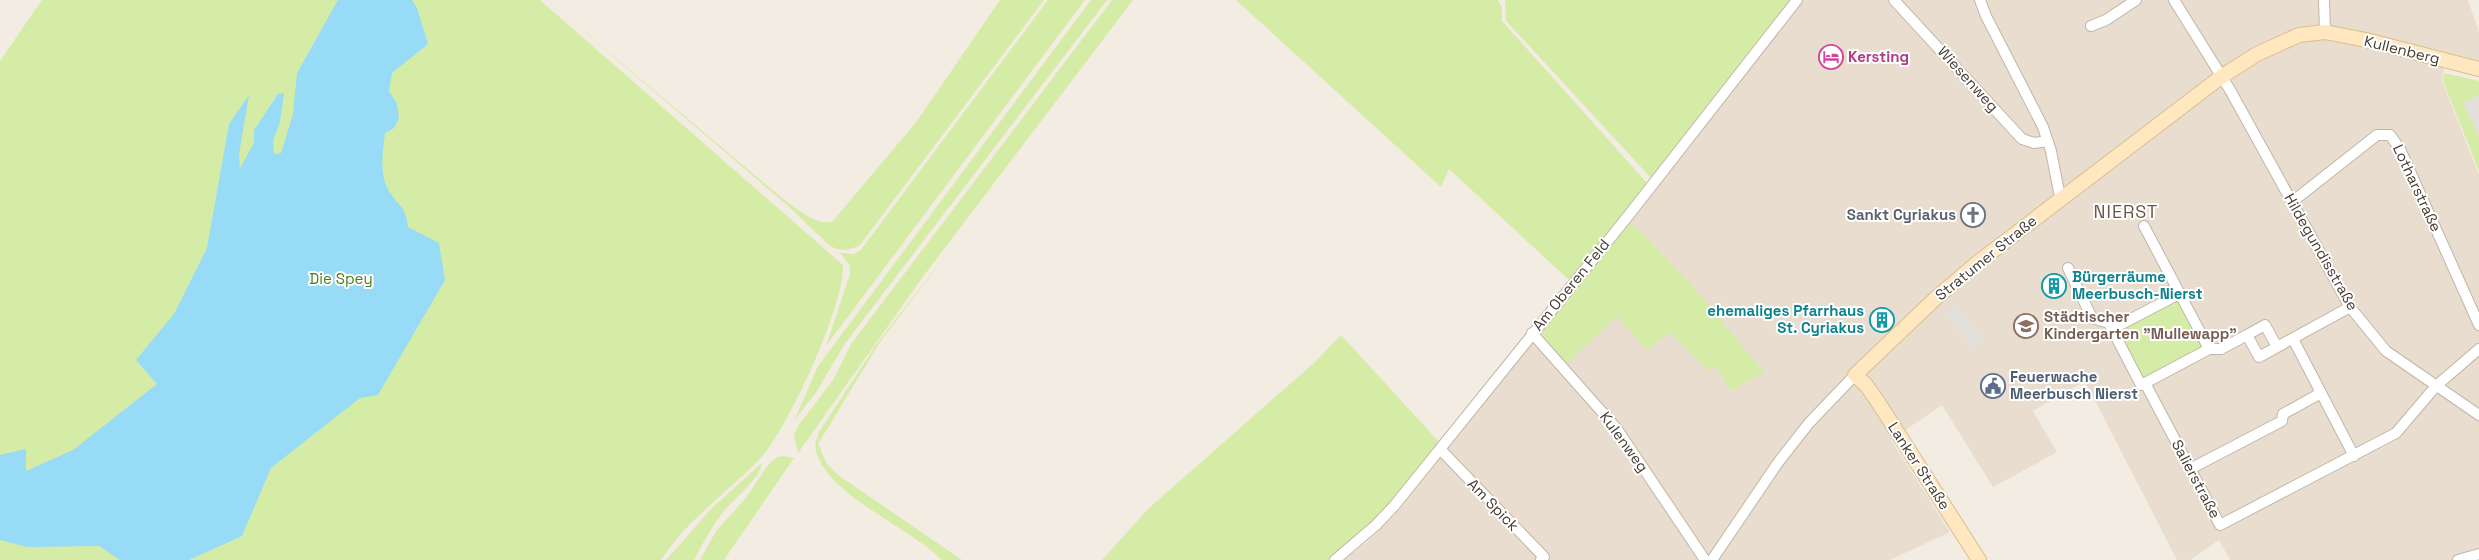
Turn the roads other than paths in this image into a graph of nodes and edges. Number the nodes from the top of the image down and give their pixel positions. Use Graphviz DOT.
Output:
graph roads {
  1 [pos="1797,0"];
  2 [pos="1894,0"];
  3 [pos="1980,0"];
  4 [pos="2136,0"];
  5 [pos="2174,0"];
  6 [pos="2324,0"];
  7 [pos="2091,26"];
  8 [pos="2325,32"];
  9 [pos="2479,69"];
  10 [pos="2220,77"];
  11 [pos="2048,141"];
  12 [pos="2062,197"];
  13 [pos="2292,202"];
  14 [pos="2144,226"];
  15 [pos="2068,268"];
  16 [pos="2179,294"];
  17 [pos="2350,307"];
  18 [pos="2479,325"];
  19 [pos="2112,329"];
  20 [pos="1532,333"];
  21 [pos="2246,335"];
  22 [pos="2293,339"];
  23 [pos="2277,348"];
  24 [pos="2209,349"];
  25 [pos="2479,350"];
  26 [pos="1855,375"];
  27 [pos="2146,383"];
  28 [pos="2436,386"];
  29 [pos="2321,393"];
  30 [pos="2479,415"];
  31 [pos="1440,449"];
  32 [pos="2354,456"];
  33 [pos="2190,468"];
  34 [pos="2479,554"];
  35 [pos="1334,560"];
  36 [pos="1541,560"];
  37 [pos="1705,560"];
  38 [pos="1712,560"];
  39 [pos="1979,560"];
  40 [pos="2458,560"];
  1 -- 20 [label="street, Am Oberen Feld"];
  2 -- 11 [label="street, Wiesenweg"];
  3 -- 11 [label="street"];
  4 -- 7 [label="street"];
  5 -- 10 [label="street, Hildegundisstraße"];
  6 -- 8 [label="street"];
  8 -- 9 [label="street, Kullenberg"];
  8 -- 10 [label="street, Stratumer Straße"];
  10 -- 12 [label="street, Stratumer Straße"];
  10 -- 13 [label="street, Hildegundisstraße"];
  11 -- 12 [label="street"];
  12 -- 26 [label="street, Stratumer Straße"];
  13 -- 17 [label="street, Hildegundisstraße"];
  13 -- 18 [label="street, Lotharstraße"];
  14 -- 16 [label="street"];
  15 -- 19 [label="street"];
  16 -- 19 [label="street"];
  16 -- 24 [label="street"];
  17 -- 22 [label="street"];
  17 -- 28 [label="street, Hildegundisstraße"];
  19 -- 27 [label="street, Salierstraße"];
  20 -- 31 [label="street, Am Oberen Feld"];
  20 -- 37 [label="street, Kulenweg"];
  21 -- 23 [label="street"];
  21 -- 23 [label="street"];
  21 -- 24 [label="street"];
  22 -- 23 [label="street"];
  22 -- 29 [label="street"];
  24 -- 27 [label="street"];
  25 -- 28 [label="street"];
  26 -- 38 [label="street, Stratumer Straße"];
  26 -- 39 [label="street, Lanker Straße"];
  27 -- 33 [label="street, Salierstraße"];
  28 -- 30 [label="street, Hildegundisstraße"];
  28 -- 32 [label="street, Salierstraße"];
  29 -- 32 [label="street"];
  29 -- 33 [label="street"];
  31 -- 35 [label="street, Am Oberen Feld"];
  31 -- 36 [label="street, Am Spick"];
  32 -- 33 [label="street, Salierstraße"];
  34 -- 40 [label="street"];
}
